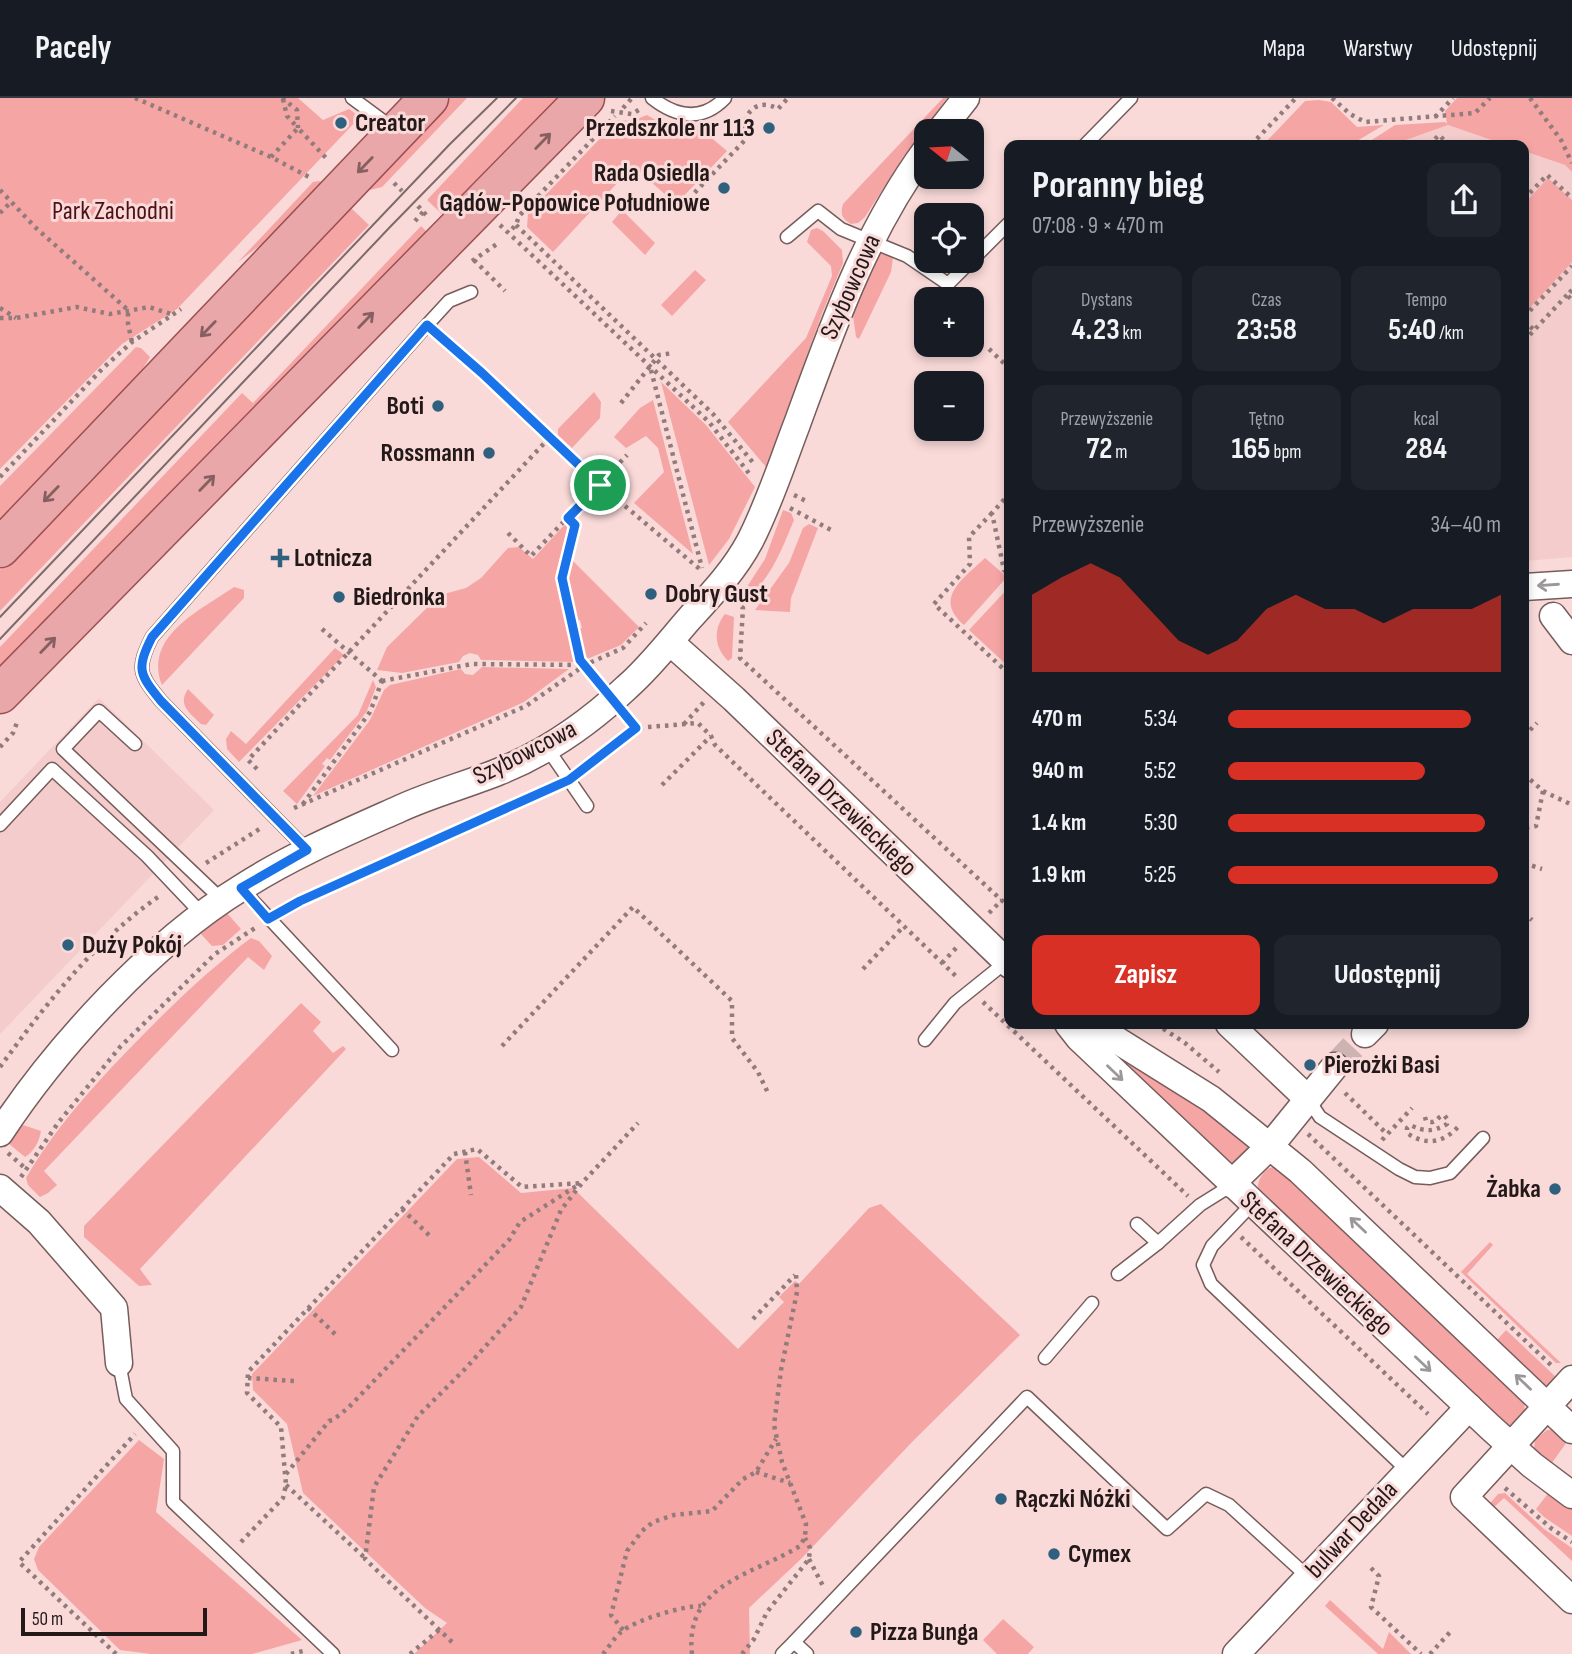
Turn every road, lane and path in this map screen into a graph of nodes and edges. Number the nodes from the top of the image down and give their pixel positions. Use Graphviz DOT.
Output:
graph roads {
  1 [pos="135,98"];
  2 [pos="282,98"];
  3 [pos="352,98"];
  4 [pos="429,98"];
  5 [pos="632,98"];
  6 [pos="652,98"];
  7 [pos="725,98"];
  8 [pos="788,98"];
  9 [pos="966,98"];
  10 [pos="1131,98"];
  11 [pos="1296,98"];
  12 [pos="1332,98"];
  13 [pos="1453,98"];
  14 [pos="1490,98"];
  15 [pos="1530,98"];
  16 [pos="600,107"];
  17 [pos="623,108"];
  18 [pos="1434,118"];
  19 [pos="949,119"];
  20 [pos="298,128"];
  21 [pos="397,132"];
  22 [pos="1090,140"];
  23 [pos="1256,140"];
  24 [pos="336,149"];
  25 [pos="271,157"];
  26 [pos="327,159"];
  27 [pos="1572,163"];
  28 [pos="321,165"];
  29 [pos="914,166"];
  30 [pos="315,171"];
  31 [pos="309,177"];
  32 [pos="394,183"];
  33 [pos="300,187"];
  34 [pos="0,190"];
  35 [pos="402,191"];
  36 [pos="1529,194"];
  37 [pos="1572,198"];
  38 [pos="11,202"];
  39 [pos="677,211"];
  40 [pos="0,212"];
  41 [pos="423,212"];
  42 [pos="415,221"];
  43 [pos="497,222"];
  44 [pos="1004,228"];
  45 [pos="787,237"];
  46 [pos="870,240"];
  47 [pos="473,259"];
  48 [pos="568,266"];
  49 [pos="1572,266"];
  50 [pos="563,271"];
  51 [pos="1572,290"];
  52 [pos="506,291"];
  53 [pos="471,292"];
  54 [pos="1570,297"];
  55 [pos="185,306"];
  56 [pos="0,308"];
  57 [pos="128,310"];
  58 [pos="1529,313"];
  59 [pos="174,315"];
  60 [pos="0,318"];
  61 [pos="16,318"];
  62 [pos="1529,324"];
  63 [pos="427,325"];
  64 [pos="1534,330"];
  65 [pos="635,333"];
  66 [pos="1529,336"];
  67 [pos="636,341"];
  68 [pos="132,342"];
  69 [pos="989,349"];
  70 [pos="674,353"];
  71 [pos="655,359"];
  72 [pos="1004,363"];
  73 [pos="651,368"];
  74 [pos="621,404"];
  75 [pos="550,437"];
  76 [pos="627,455"];
  77 [pos="755,466"];
  78 [pos="0,477"];
  79 [pos="600,485"];
  80 [pos="759,486"];
  81 [pos="1004,500"];
  82 [pos="992,513"];
  83 [pos="802,515"];
  84 [pos="568,518"];
  85 [pos="831,530"];
  86 [pos="508,533"];
  87 [pos="0,548"];
  88 [pos="1004,570"];
  89 [pos="1572,584"];
  90 [pos="718,586"];
  91 [pos="1529,587"];
  92 [pos="1553,616"];
  93 [pos="646,623"];
  94 [pos="323,629"];
  95 [pos="1572,641"];
  96 [pos="670,642"];
  97 [pos="349,654"];
  98 [pos="585,665"];
  99 [pos="1004,669"];
  100 [pos="382,681"];
  101 [pos="0,694"];
  102 [pos="613,700"];
  103 [pos="1536,723"];
  104 [pos="636,728"];
  105 [pos="1529,731"];
  106 [pos="711,736"];
  107 [pos="135,744"];
  108 [pos="547,748"];
  109 [pos="264,777"];
  110 [pos="1529,778"];
  111 [pos="569,780"];
  112 [pos="662,785"];
  113 [pos="1543,791"];
  114 [pos="287,801"];
  115 [pos="302,804"];
  116 [pos="1570,804"];
  117 [pos="587,806"];
  118 [pos="294,808"];
  119 [pos="277,818"];
  120 [pos="0,825"];
  121 [pos="1529,827"];
  122 [pos="307,850"];
  123 [pos="1529,865"];
  124 [pos="197,869"];
  125 [pos="1542,869"];
  126 [pos="167,890"];
  127 [pos="222,901"];
  128 [pos="1004,902"];
  129 [pos="1529,918"];
  130 [pos="268,919"];
  131 [pos="1532,920"];
  132 [pos="904,926"];
  133 [pos="963,941"];
  134 [pos="1004,957"];
  135 [pos="942,963"];
  136 [pos="1004,965"];
  137 [pos="863,969"];
  138 [pos="969,989"];
  139 [pos="1004,1022"];
  140 [pos="1012,1029"];
  141 [pos="1072,1029"];
  142 [pos="1099,1029"];
  143 [pos="1234,1029"];
  144 [pos="925,1040"];
  145 [pos="502,1046"];
  146 [pos="392,1050"];
  147 [pos="0,1067"];
  148 [pos="1331,1071"];
  149 [pos="768,1093"];
  150 [pos="1308,1099"];
  151 [pos="1412,1108"];
  152 [pos="1425,1116"];
  153 [pos="638,1123"];
  154 [pos="1387,1134"];
  155 [pos="1483,1138"];
  156 [pos="2,1141"];
  157 [pos="1449,1145"];
  158 [pos="1270,1146"];
  159 [pos="1389,1146"];
  160 [pos="465,1152"];
  161 [pos="26,1169"];
  162 [pos="582,1183"];
  163 [pos="1231,1184"];
  164 [pos="5,1192"];
  165 [pos="471,1195"];
  166 [pos="1252,1204"];
  167 [pos="1200,1205"];
  168 [pos="402,1209"];
  169 [pos="1137,1224"];
  170 [pos="1231,1227"];
  171 [pos="430,1236"];
  172 [pos="1158,1243"];
  173 [pos="1118,1274"];
  174 [pos="1092,1303"];
  175 [pos="308,1308"];
  176 [pos="752,1319"];
  177 [pos="336,1335"];
  178 [pos="1045,1358"];
  179 [pos="119,1363"];
  180 [pos="248,1378"];
  181 [pos="1572,1379"];
  182 [pos="294,1381"];
  183 [pos="1547,1406"];
  184 [pos="1469,1407"];
  185 [pos="147,1421"];
  186 [pos="1572,1430"];
  187 [pos="1446,1432"];
  188 [pos="776,1438"];
  189 [pos="1511,1446"];
  190 [pos="1408,1471"];
  191 [pos="756,1472"];
  192 [pos="1487,1472"];
  193 [pos="285,1475"];
  194 [pos="791,1484"];
  195 [pos="286,1485"];
  196 [pos="1572,1495"];
  197 [pos="805,1536"];
  198 [pos="1572,1542"];
  199 [pos="228,1556"];
  200 [pos="365,1559"];
  201 [pos="809,1559"];
  202 [pos="1371,1568"];
  203 [pos="1308,1577"];
  204 [pos="834,1600"];
  205 [pos="1572,1600"];
  206 [pos="701,1606"];
  207 [pos="439,1630"];
  208 [pos="623,1630"];
  209 [pos="1451,1630"];
  210 [pos="794,1642"];
  211 [pos="452,1643"];
  212 [pos="116,1654"];
  213 [pos="291,1654"];
  214 [pos="306,1654"];
  215 [pos="333,1654"];
  216 [pos="410,1654"];
  217 [pos="603,1654"];
  218 [pos="692,1654"];
  219 [pos="742,1654"];
  220 [pos="782,1654"];
  221 [pos="807,1654"];
  222 [pos="1236,1654"];
  223 [pos="1421,1654"];
  224 [pos="1430,1654"];
  1 -- 25 [label="path"];
  2 -- 20 [label="path"];
  2 -- 20 [label="path"];
  3 -- 21 [label="lane"];
  4 -- 21 [label="main road"];
  5 -- 17 [label="path"];
  6 -- 7 [label="lane"];
  8 -- 39 [label="path"];
  9 -- 19 [label="street"];
  10 -- 22 [label="lane"];
  11 -- 23 [label="path"];
  12 -- 18 [label="path"];
  13 -- 18 [label="path"];
  14 -- 18 [label="path"];
  15 -- 27 [label="path"];
  16 -- 50 [label="path"];
  101 -- 16 [label="main road, one-way"];
  20 -- 25 [label="path"];
  20 -- 26 [label="path"];
  21 -- 87 [label="main road, one-way"];
  24 -- 26 [label="path"];
  25 -- 31 [label="path"];
  26 -- 28 [label="path"];
  29 -- 46 [label="street, Szybowcowa"];
  30 -- 31 [label="path"];
  31 -- 33 [label="path"];
  32 -- 35 [label="path"];
  34 -- 38 [label="path"];
  36 -- 37 [label="path"];
  38 -- 40 [label="path"];
  38 -- 57 [label="path"];
  41 -- 42 [label="path"];
  43 -- 73 [label="path"];
  44 -- 46 [label="lane"];
  45 -- 46 [label="lane"];
  46 -- 90 [label="street, Szybowcowa"];
  47 -- 52 [label="path"];
  48 -- 50 [label="path"];
  49 -- 58 [label="path"];
  50 -- 67 [label="path"];
  51 -- 54 [label="path"];
  53 -- 63 [label="lane"];
  54 -- 64 [label="path"];
  55 -- 59 [label="path"];
  56 -- 61 [label="path"];
  57 -- 59 [label="path"];
  57 -- 61 [label="path"];
  57 -- 68 [label="path"];
  59 -- 68 [label="path"];
  60 -- 61 [label="path"];
  62 -- 64 [label="path"];
  63 -- 75 [label="path"];
  63 -- 119 [label="lane"];
  64 -- 66 [label="path"];
  65 -- 67 [label="path"];
  67 -- 71 [label="path"];
  68 -- 78 [label="path"];
  69 -- 72 [label="path"];
  70 -- 71 [label="path"];
  71 -- 73 [label="path"];
  71 -- 77 [label="path"];
  73 -- 74 [label="path"];
  73 -- 79 [label="path"];
  73 -- 80 [label="path"];
  75 -- 79 [label="path"];
  75 -- 97 [label="path"];
  76 -- 79 [label="path"];
  79 -- 84 [label="path"];
  81 -- 82 [label="path"];
  82 -- 88 [label="path"];
  82 -- 99 [label="path"];
  83 -- 85 [label="path"];
  84 -- 86 [label="path"];
  84 -- 98 [label="path"];
  89 -- 91 [label="street, one-way"];
  90 -- 96 [label="street, Szybowcowa"];
  90 -- 128 [label="path"];
  92 -- 95 [label="street"];
  93 -- 98 [label="path"];
  94 -- 97 [label="path"];
  96 -- 102 [label="street, Szybowcowa"];
  96 -- 134 [label="street, Stefana Drzewieckiego"];
  97 -- 100 [label="path"];
  97 -- 109 [label="path"];
  98 -- 100 [label="path"];
  98 -- 102 [label="path"];
  98 -- 115 [label="path"];
  100 -- 115 [label="path"];
  102 -- 104 [label="path"];
  102 -- 108 [label="street, Szybowcowa"];
  103 -- 105 [label="path"];
  104 -- 106 [label="path"];
  104 -- 111 [label="path"];
  106 -- 112 [label="path"];
  106 -- 132 [label="path"];
  107 -- 127 [label="lane"];
  108 -- 111 [label="lane"];
  108 -- 122 [label="street, Szybowcowa"];
  110 -- 113 [label="path"];
  111 -- 117 [label="lane"];
  111 -- 130 [label="path"];
  113 -- 116 [label="path"];
  113 -- 121 [label="path"];
  114 -- 118 [label="path"];
  115 -- 118 [label="path"];
  118 -- 119 [label="path"];
  119 -- 122 [label="lane"];
  119 -- 124 [label="path"];
  120 -- 127 [label="lane"];
  122 -- 127 [label="street, Szybowcowa"];
  123 -- 125 [label="path"];
  126 -- 147 [label="path"];
  127 -- 130 [label="lane"];
  127 -- 156 [label="street, Szybowcowa"];
  129 -- 131 [label="path"];
  130 -- 146 [label="lane"];
  130 -- 161 [label="path"];
  132 -- 135 [label="path"];
  132 -- 137 [label="path"];
  133 -- 135 [label="path"];
  135 -- 138 [label="path"];
  136 -- 138 [label="lane"];
  138 -- 139 [label="path"];
  138 -- 144 [label="lane"];
  140 -- 167 [label="path"];
  141 -- 163 [label="street, Stefana Drzewieckiego, one-way"];
  142 -- 158 [label="street"];
  143 -- 150 [label="street"];
  145 -- 149 [label="path"];
  148 -- 150 [label="street"];
  148 -- 154 [label="path"];
  150 -- 155 [label="lane"];
  150 -- 158 [label="street"];
  151 -- 154 [label="path"];
  152 -- 157 [label="path"];
  153 -- 162 [label="path"];
  154 -- 159 [label="path"];
  156 -- 161 [label="path"];
  158 -- 163 [label="street"];
  183 -- 158 [label="street, one-way"];
  160 -- 162 [label="path"];
  160 -- 165 [label="path"];
  160 -- 168 [label="path"];
  161 -- 164 [label="path"];
  162 -- 193 [label="path"];
  162 -- 200 [label="path"];
  163 -- 166 [label="street, Stefana Drzewieckiego"];
  163 -- 167 [label="lane"];
  164 -- 179 [label="street"];
  166 -- 170 [label="lane"];
  166 -- 184 [label="street, Stefana Drzewieckiego, one-way"];
  167 -- 172 [label="lane"];
  168 -- 171 [label="path"];
  168 -- 175 [label="path"];
  169 -- 172 [label="lane"];
  170 -- 187 [label="path"];
  170 -- 190 [label="lane"];
  172 -- 173 [label="lane"];
  174 -- 178 [label="lane"];
  175 -- 177 [label="path"];
  175 -- 180 [label="path"];
  176 -- 188 [label="path"];
  179 -- 185 [label="lane"];
  180 -- 182 [label="path"];
  180 -- 193 [label="path"];
  181 -- 183 [label="street"];
  183 -- 186 [label="street"];
  183 -- 189 [label="street"];
  184 -- 187 [label="street, bulwar Dedala"];
  184 -- 189 [label="street, Stefana Drzewieckiego"];
  185 -- 199 [label="lane"];
  185 -- 212 [label="path"];
  187 -- 190 [label="street, bulwar Dedala"];
  188 -- 191 [label="path"];
  188 -- 194 [label="path"];
  189 -- 192 [label="street"];
  189 -- 196 [label="street, Stefana Drzewieckiego"];
  190 -- 203 [label="street, bulwar Dedala"];
  191 -- 194 [label="path"];
  191 -- 208 [label="path"];
  192 -- 198 [label="path"];
  192 -- 205 [label="street"];
  193 -- 195 [label="path"];
  194 -- 197 [label="path"];
  195 -- 199 [label="path"];
  195 -- 200 [label="path"];
  197 -- 201 [label="path"];
  197 -- 206 [label="path"];
  199 -- 215 [label="lane"];
  200 -- 207 [label="path"];
  201 -- 204 [label="path"];
  201 -- 219 [label="path"];
  202 -- 223 [label="path"];
  203 -- 204 [label="lane"];
  203 -- 222 [label="street, bulwar Dedala"];
  204 -- 210 [label="lane"];
  206 -- 208 [label="path"];
  206 -- 218 [label="path"];
  207 -- 211 [label="path"];
  207 -- 216 [label="path"];
  208 -- 217 [label="path"];
  209 -- 224 [label="path"];
  210 -- 220 [label="lane"];
  210 -- 221 [label="lane"];
  213 -- 214 [label="path"];
}
